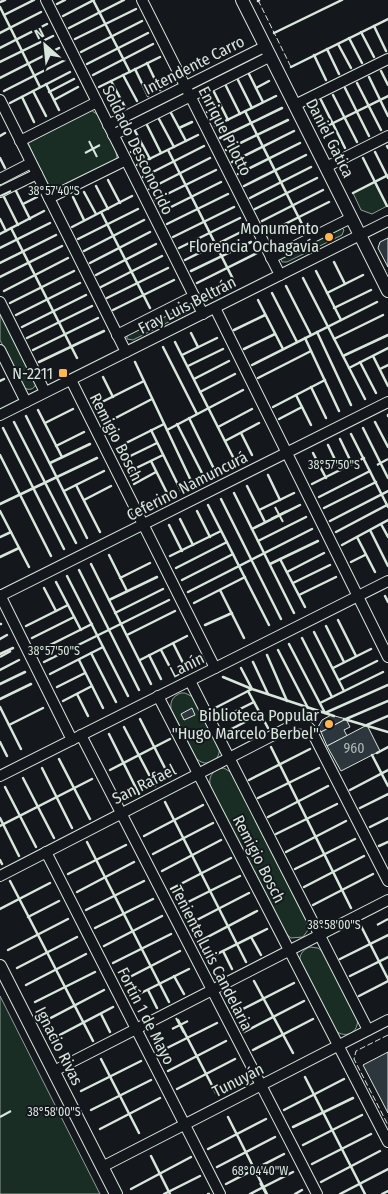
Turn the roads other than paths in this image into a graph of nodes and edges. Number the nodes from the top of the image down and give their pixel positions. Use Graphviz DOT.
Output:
graph roads {
  1 [pos="46,0"];
  2 [pos="142,0"];
  3 [pos="242,0"];
  4 [pos="268,51"];
  5 [pos="388,59"];
  6 [pos="186,86"];
  7 [pos="191,96"];
  8 [pos="0,100"];
  9 [pos="97,102"];
  10 [pos="295,104"];
  11 [pos="108,125"];
  12 [pos="114,135"];
  13 [pos="388,136"];
  14 [pos="20,140"];
  15 [pos="126,160"];
  16 [pos="32,163"];
  17 [pos="326,167"];
  18 [pos="37,174"];
  19 [pos="0,179"];
  20 [pos="0,192"];
  21 [pos="49,198"];
  22 [pos="351,218"];
  23 [pos="388,221"];
  24 [pos="360,235"];
  25 [pos="271,258"];
  26 [pos="280,275"];
  27 [pos="388,291"];
  28 [pos="194,296"];
  29 [pos="0,302"];
  30 [pos="215,308"];
  31 [pos="203,314"];
  32 [pos="117,335"];
  33 [pos="0,350"];
  34 [pos="126,352"];
  35 [pos="71,380"];
  36 [pos="45,392"];
  37 [pos="26,402"];
  38 [pos="388,402"];
  39 [pos="0,415"];
  40 [pos="287,453"];
  41 [pos="143,524"];
  42 [pos="388,582"];
  43 [pos="0,596"];
  44 [pos="358,596"];
  45 [pos="388,657"];
  46 [pos="215,668"];
  47 [pos="190,681"];
  48 [pos="158,696"];
  49 [pos="77,737"];
  50 [pos="229,758"];
  51 [pos="198,774"];
  52 [pos="0,776"];
  53 [pos="121,813"];
  54 [pos="46,852"];
  55 [pos="0,876"];
  56 [pos="388,881"];
  57 [pos="388,900"];
  58 [pos="320,936"];
  59 [pos="289,951"];
  60 [pos="0,966"];
  61 [pos="212,990"];
  62 [pos="388,1020"];
  63 [pos="136,1029"];
  64 [pos="368,1030"];
  65 [pos="338,1046"];
  66 [pos="54,1071"];
  67 [pos="261,1085"];
  68 [pos="185,1124"];
  69 [pos="388,1142"];
  70 [pos="102,1166"];
  71 [pos="116,1194"];
  72 [pos="220,1194"];
  73 [pos="317,1194"];
  1 -- 9 [label="street, Soldado Desconocido"];
  2 -- 6 [label="street, Enrique Pilotto"];
  3 -- 4 [label="main road, Daniel Gatica"];
  4 -- 6 [label="street, Intendente Carro"];
  4 -- 7 [label="street, Intendente Carro"];
  4 -- 10 [label="main road, Daniel Gatica"];
  5 -- 10 [label="street"];
  6 -- 7 [label="street, Enrique Pilotto"];
  6 -- 11 [label="street, Intendente Carro"];
  7 -- 12 [label="street, Intendente Carro"];
  7 -- 25 [label="street, Enrique Pilotto"];
  8 -- 14 [label="street"];
  9 -- 11 [label="street, Soldado Desconocido"];
  9 -- 14 [label="street"];
  10 -- 17 [label="main road, Daniel Gatica"];
  11 -- 12 [label="street, Soldado Desconocido"];
  12 -- 15 [label="street, Soldado Desconocido"];
  13 -- 17 [label="street"];
  14 -- 16 [label="street"];
  15 -- 21 [label="street"];
  15 -- 28 [label="street, Soldado Desconocido"];
  16 -- 18 [label="street"];
  16 -- 19 [label="street"];
  17 -- 22 [label="main road, Daniel Gatica"];
  18 -- 20 [label="street"];
  18 -- 21 [label="street"];
  21 -- 32 [label="street"];
  22 -- 24 [label="main road, Daniel Gatica"];
  22 -- 25 [label="street"];
  23 -- 24 [label="street, Fray Luis Beltrán"];
  24 -- 26 [label="street, Fray Luis Beltrán"];
  24 -- 27 [label="main road, Daniel Gatica"];
  25 -- 26 [label="street, Enrique Pilotto"];
  26 -- 30 [label="street, Fray Luis Beltrán"];
  28 -- 31 [label="street, Soldado Desconocido"];
  28 -- 32 [label="street, Fray Luis Beltrán"];
  29 -- 36 [label="street"];
  30 -- 31 [label="street, Fray Luis Beltrán"];
  30 -- 40 [label="street"];
  31 -- 34 [label="street, Fray Luis Beltrán"];
  32 -- 34 [label="street"];
  33 -- 37 [label="street"];
  34 -- 35 [label="street, Fray Luis Beltrán"];
  35 -- 36 [label="street, Fray Luis Beltrán"];
  35 -- 41 [label="street, Remigio Bosch"];
  36 -- 37 [label="street, Fray Luis Beltrán"];
  37 -- 39 [label="street, Fray Luis Beltrán"];
  38 -- 40 [label="street, Ceferino Namuncurá"];
  40 -- 41 [label="street, Ceferino Namuncurá"];
  40 -- 44 [label="street"];
  41 -- 43 [label="street, Ceferino Namuncurá"];
  41 -- 46 [label="street, Remigio Bosch"];
  42 -- 44 [label="street, Lanín"];
  43 -- 49 [label="street, Teniente Luis Candelaria"];
  44 -- 45 [label="street"];
  44 -- 46 [label="street, Lanín"];
  46 -- 47 [label="street, Lanín"];
  47 -- 48 [label="street, Lanín"];
  47 -- 50 [label="street, Remigio Bosch"];
  48 -- 49 [label="street, Lanín"];
  48 -- 51 [label="street, Remigio Bosch"];
  49 -- 52 [label="street, Lanín"];
  49 -- 53 [label="street, Teniente Luis Candelaria"];
  50 -- 51 [label="street, San Rafael"];
  50 -- 56 [label="street, San Rafael"];
  50 -- 58 [label="street, Remigio Bosch"];
  51 -- 53 [label="street, San Rafael"];
  51 -- 59 [label="street, Remigio Bosch"];
  53 -- 54 [label="street, San Rafael"];
  53 -- 61 [label="street, Teniente Luis Candelaria"];
  54 -- 55 [label="street, San Rafael"];
  54 -- 63 [label="street, Fortín 1 de Mayo"];
  57 -- 58 [label="street"];
  58 -- 59 [label="street"];
  58 -- 64 [label="street, Remigio Bosch"];
  59 -- 61 [label="street"];
  59 -- 65 [label="street, Remigio Bosch"];
  60 -- 66 [label="main road, Ignacio Rivas"];
  61 -- 63 [label="street"];
  61 -- 67 [label="street, Teniente Luis Candelaria"];
  62 -- 64 [label="street, Tunuyán"];
  63 -- 66 [label="street"];
  63 -- 68 [label="street, Fortín 1 de Mayo"];
  64 -- 65 [label="street, Tunuyán"];
  65 -- 67 [label="street, Tunuyán"];
  65 -- 69 [label="street, Remigio Bosch"];
  66 -- 70 [label="main road, Ignacio Rivas"];
  67 -- 68 [label="street, Tunuyán"];
  67 -- 73 [label="street, Teniente Luis Candelaria"];
  68 -- 70 [label="street, Tunuyán"];
  68 -- 72 [label="street, Fortín 1 de Mayo"];
  70 -- 71 [label="main road, Ignacio Rivas"];
}
